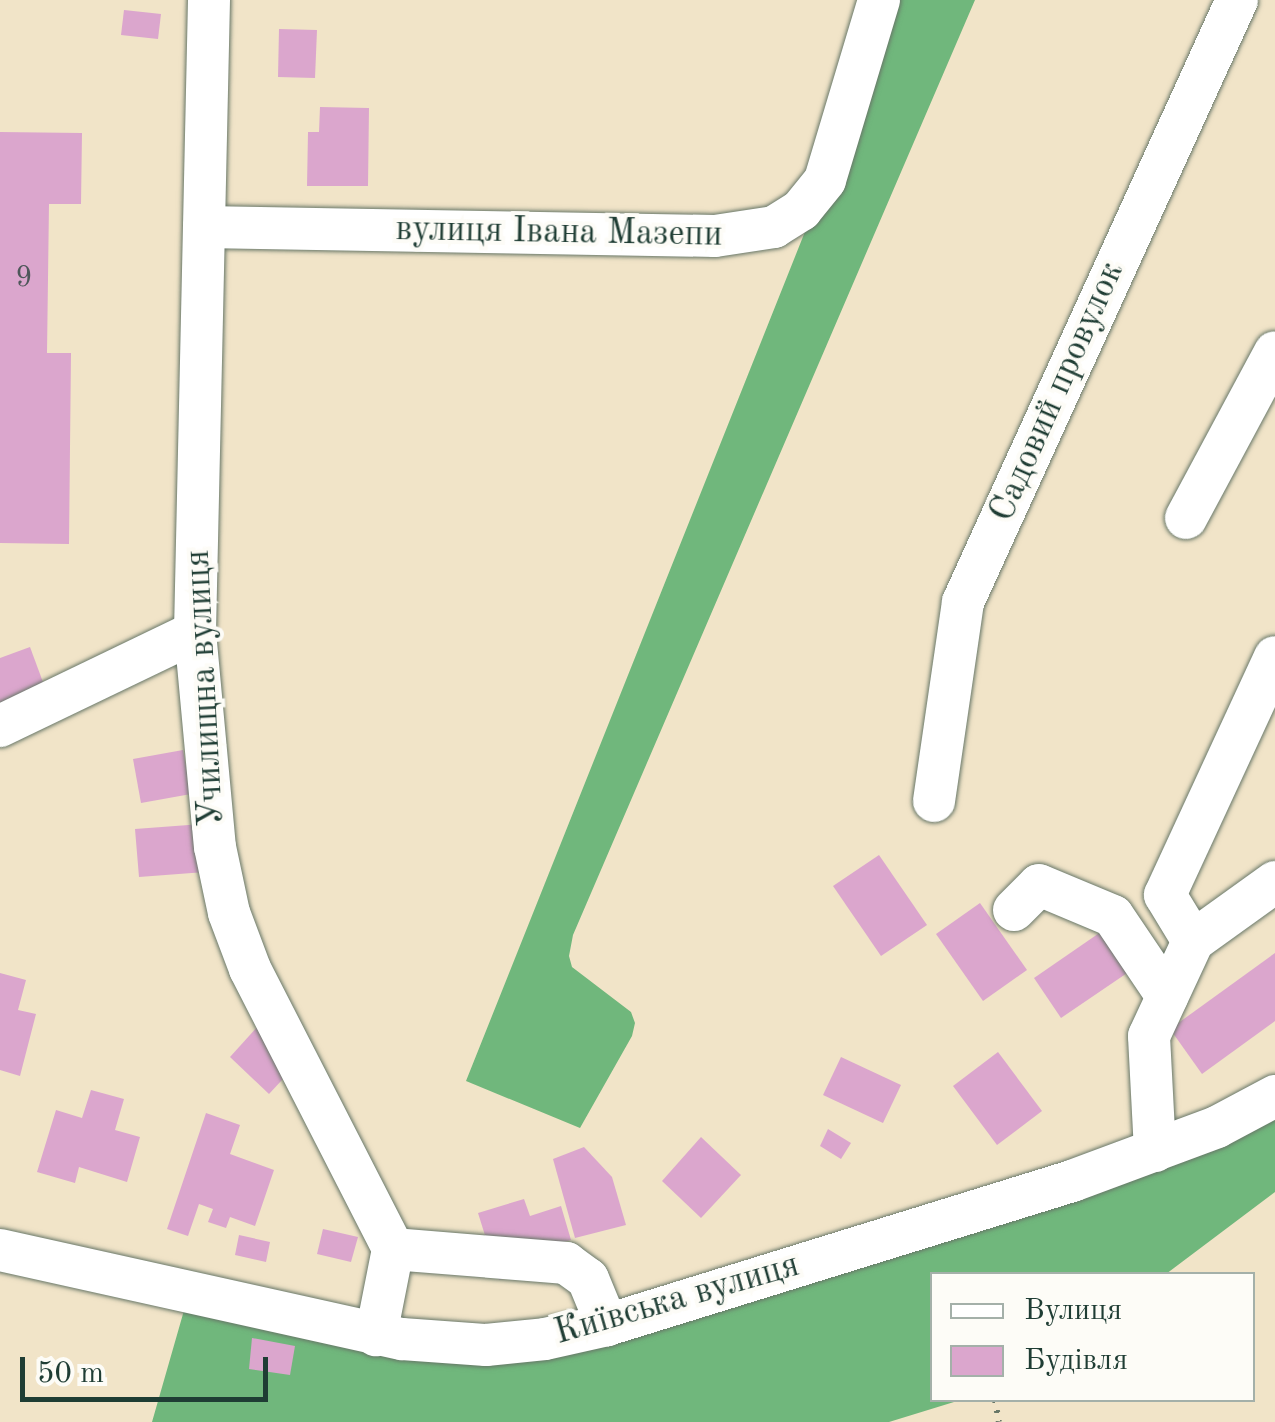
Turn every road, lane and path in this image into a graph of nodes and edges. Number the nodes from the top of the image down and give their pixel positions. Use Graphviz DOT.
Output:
graph roads {
  1 [pos="209,0"];
  2 [pos="878,0"];
  3 [pos="1237,0"];
  4 [pos="204,228"];
  5 [pos="1275,352"];
  6 [pos="1186,518"];
  7 [pos="195,632"];
  8 [pos="1275,657"];
  9 [pos="0,726"];
  10 [pos="934,801"];
  11 [pos="1275,882"];
  12 [pos="1014,910"];
  13 [pos="1192,942"];
  14 [pos="1168,996"];
  15 [pos="1275,1096"];
  16 [pos="1156,1152"];
  17 [pos="0,1250"];
  18 [pos="393,1250"];
  19 [pos="607,1325"];
  20 [pos="376,1335"];
  1 -- 4 [label="street, Училищна вулиця"];
  2 -- 4 [label="street, вулиця Івана Мазепи"];
  3 -- 10 [label="street, Садовий провулок"];
  4 -- 7 [label="street, Училищна вулиця"];
  5 -- 6 [label="street"];
  7 -- 9 [label="street"];
  7 -- 18 [label="street, Училищна вулиця"];
  8 -- 13 [label="street"];
  11 -- 13 [label="street"];
  12 -- 14 [label="street"];
  13 -- 14 [label="street"];
  14 -- 16 [label="street"];
  15 -- 16 [label="street, Київська вулиця"];
  16 -- 19 [label="street, Київська вулиця"];
  17 -- 20 [label="street, Київська вулиця"];
  18 -- 19 [label="street"];
  18 -- 20 [label="street"];
  19 -- 20 [label="street, Київська вулиця"];
}
